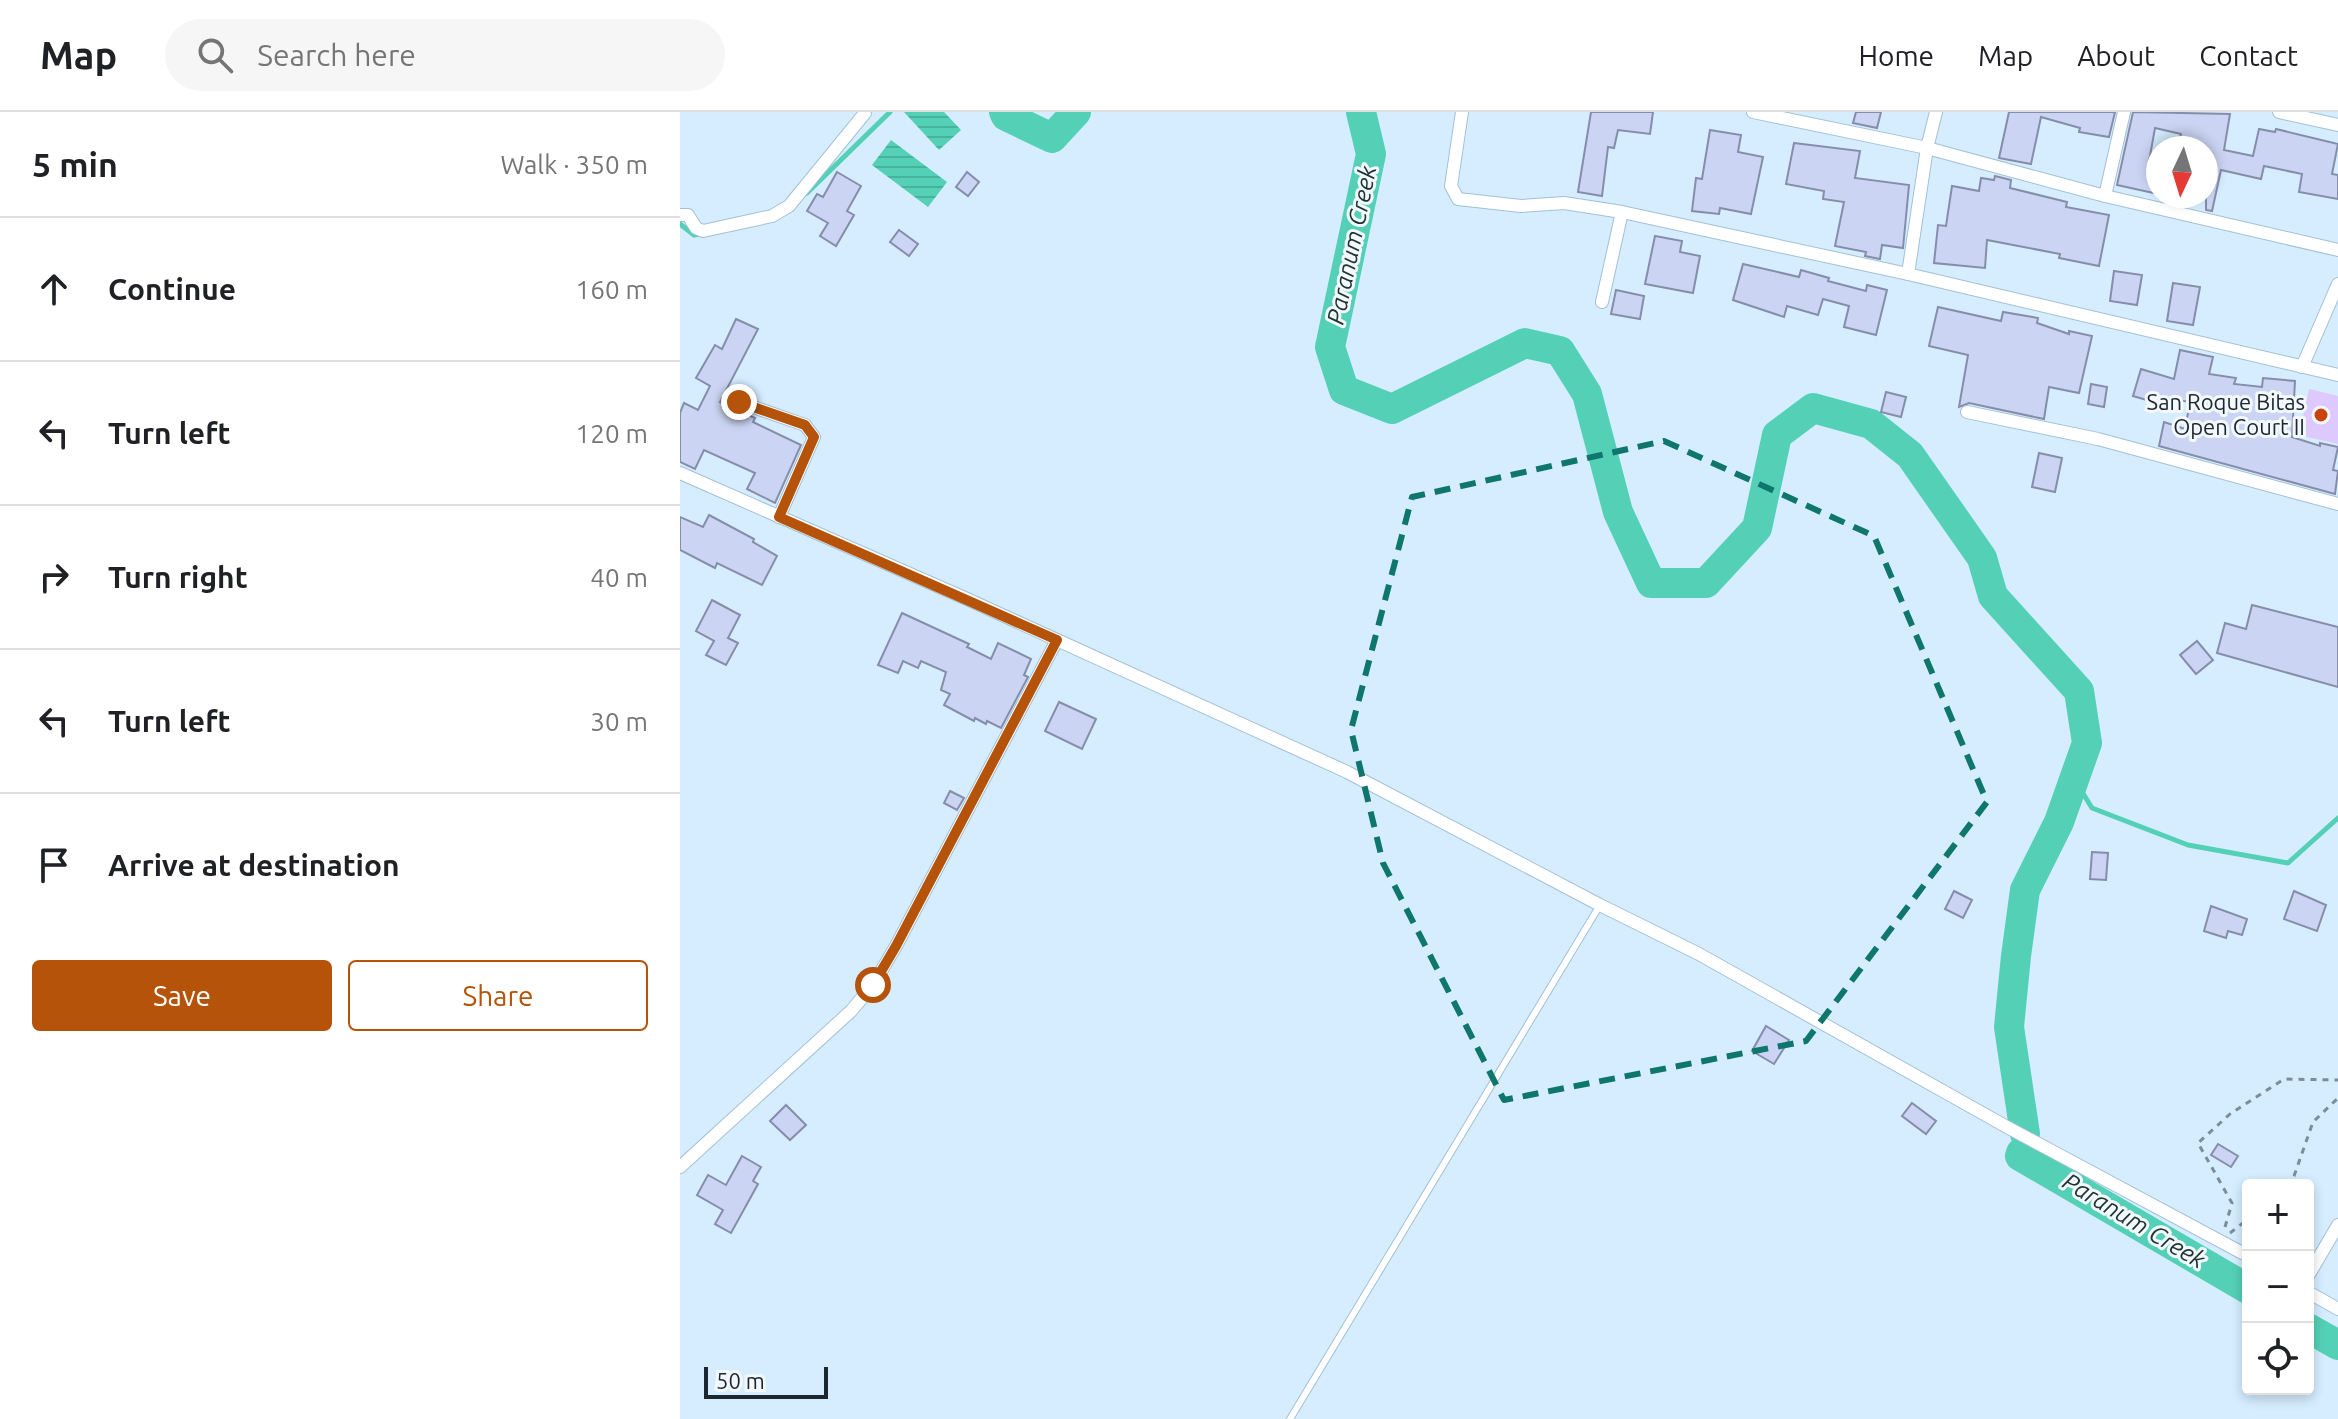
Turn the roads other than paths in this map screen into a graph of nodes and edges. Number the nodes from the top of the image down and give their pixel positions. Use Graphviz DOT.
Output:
graph roads {
  1 [pos="1462,112"];
  2 [pos="1753,112"];
  3 [pos="1936,112"];
  4 [pos="2124,112"];
  5 [pos="2279,112"];
  6 [pos="865,113"];
  7 [pos="2338,125"];
  8 [pos="1927,148"];
  9 [pos="2105,196"];
  10 [pos="1622,212"];
  11 [pos="680,215"];
  12 [pos="2338,250"];
  13 [pos="1908,274"];
  14 [pos="2338,284"];
  15 [pos="1602,302"];
  16 [pos="2302,367"];
  17 [pos="2338,375"];
  18 [pos="739,402"];
  19 [pos="1967,412"];
  20 [pos="680,473"];
  21 [pos="2338,504"];
  22 [pos="779,517"];
  23 [pos="1057,640"];
  24 [pos="1600,905"];
  25 [pos="680,1167"];
  26 [pos="2338,1225"];
  27 [pos="2334,1240"];
  28 [pos="2242,1252"];
  29 [pos="2314,1268"];
  30 [pos="2314,1295"];
  31 [pos="2338,1309"];
  32 [pos="1290,1419"];
  1 -- 10 [label="street"];
  2 -- 8 [label="street"];
  3 -- 8 [label="street"];
  4 -- 9 [label="street"];
  5 -- 7 [label="street"];
  6 -- 11 [label="street"];
  8 -- 9 [label="street"];
  8 -- 13 [label="street"];
  9 -- 12 [label="street"];
  10 -- 13 [label="street"];
  10 -- 15 [label="street"];
  13 -- 16 [label="street"];
  14 -- 16 [label="street"];
  16 -- 17 [label="street"];
  18 -- 22 [label="street"];
  19 -- 21 [label="street"];
  20 -- 22 [label="street"];
  22 -- 23 [label="street"];
  23 -- 24 [label="street"];
  23 -- 25 [label="street"];
  24 -- 28 [label="street"];
  24 -- 32 [label="lane"];
  26 -- 27 [label="street"];
  27 -- 29 [label="street"];
  30 -- 31 [label="street"];
}
